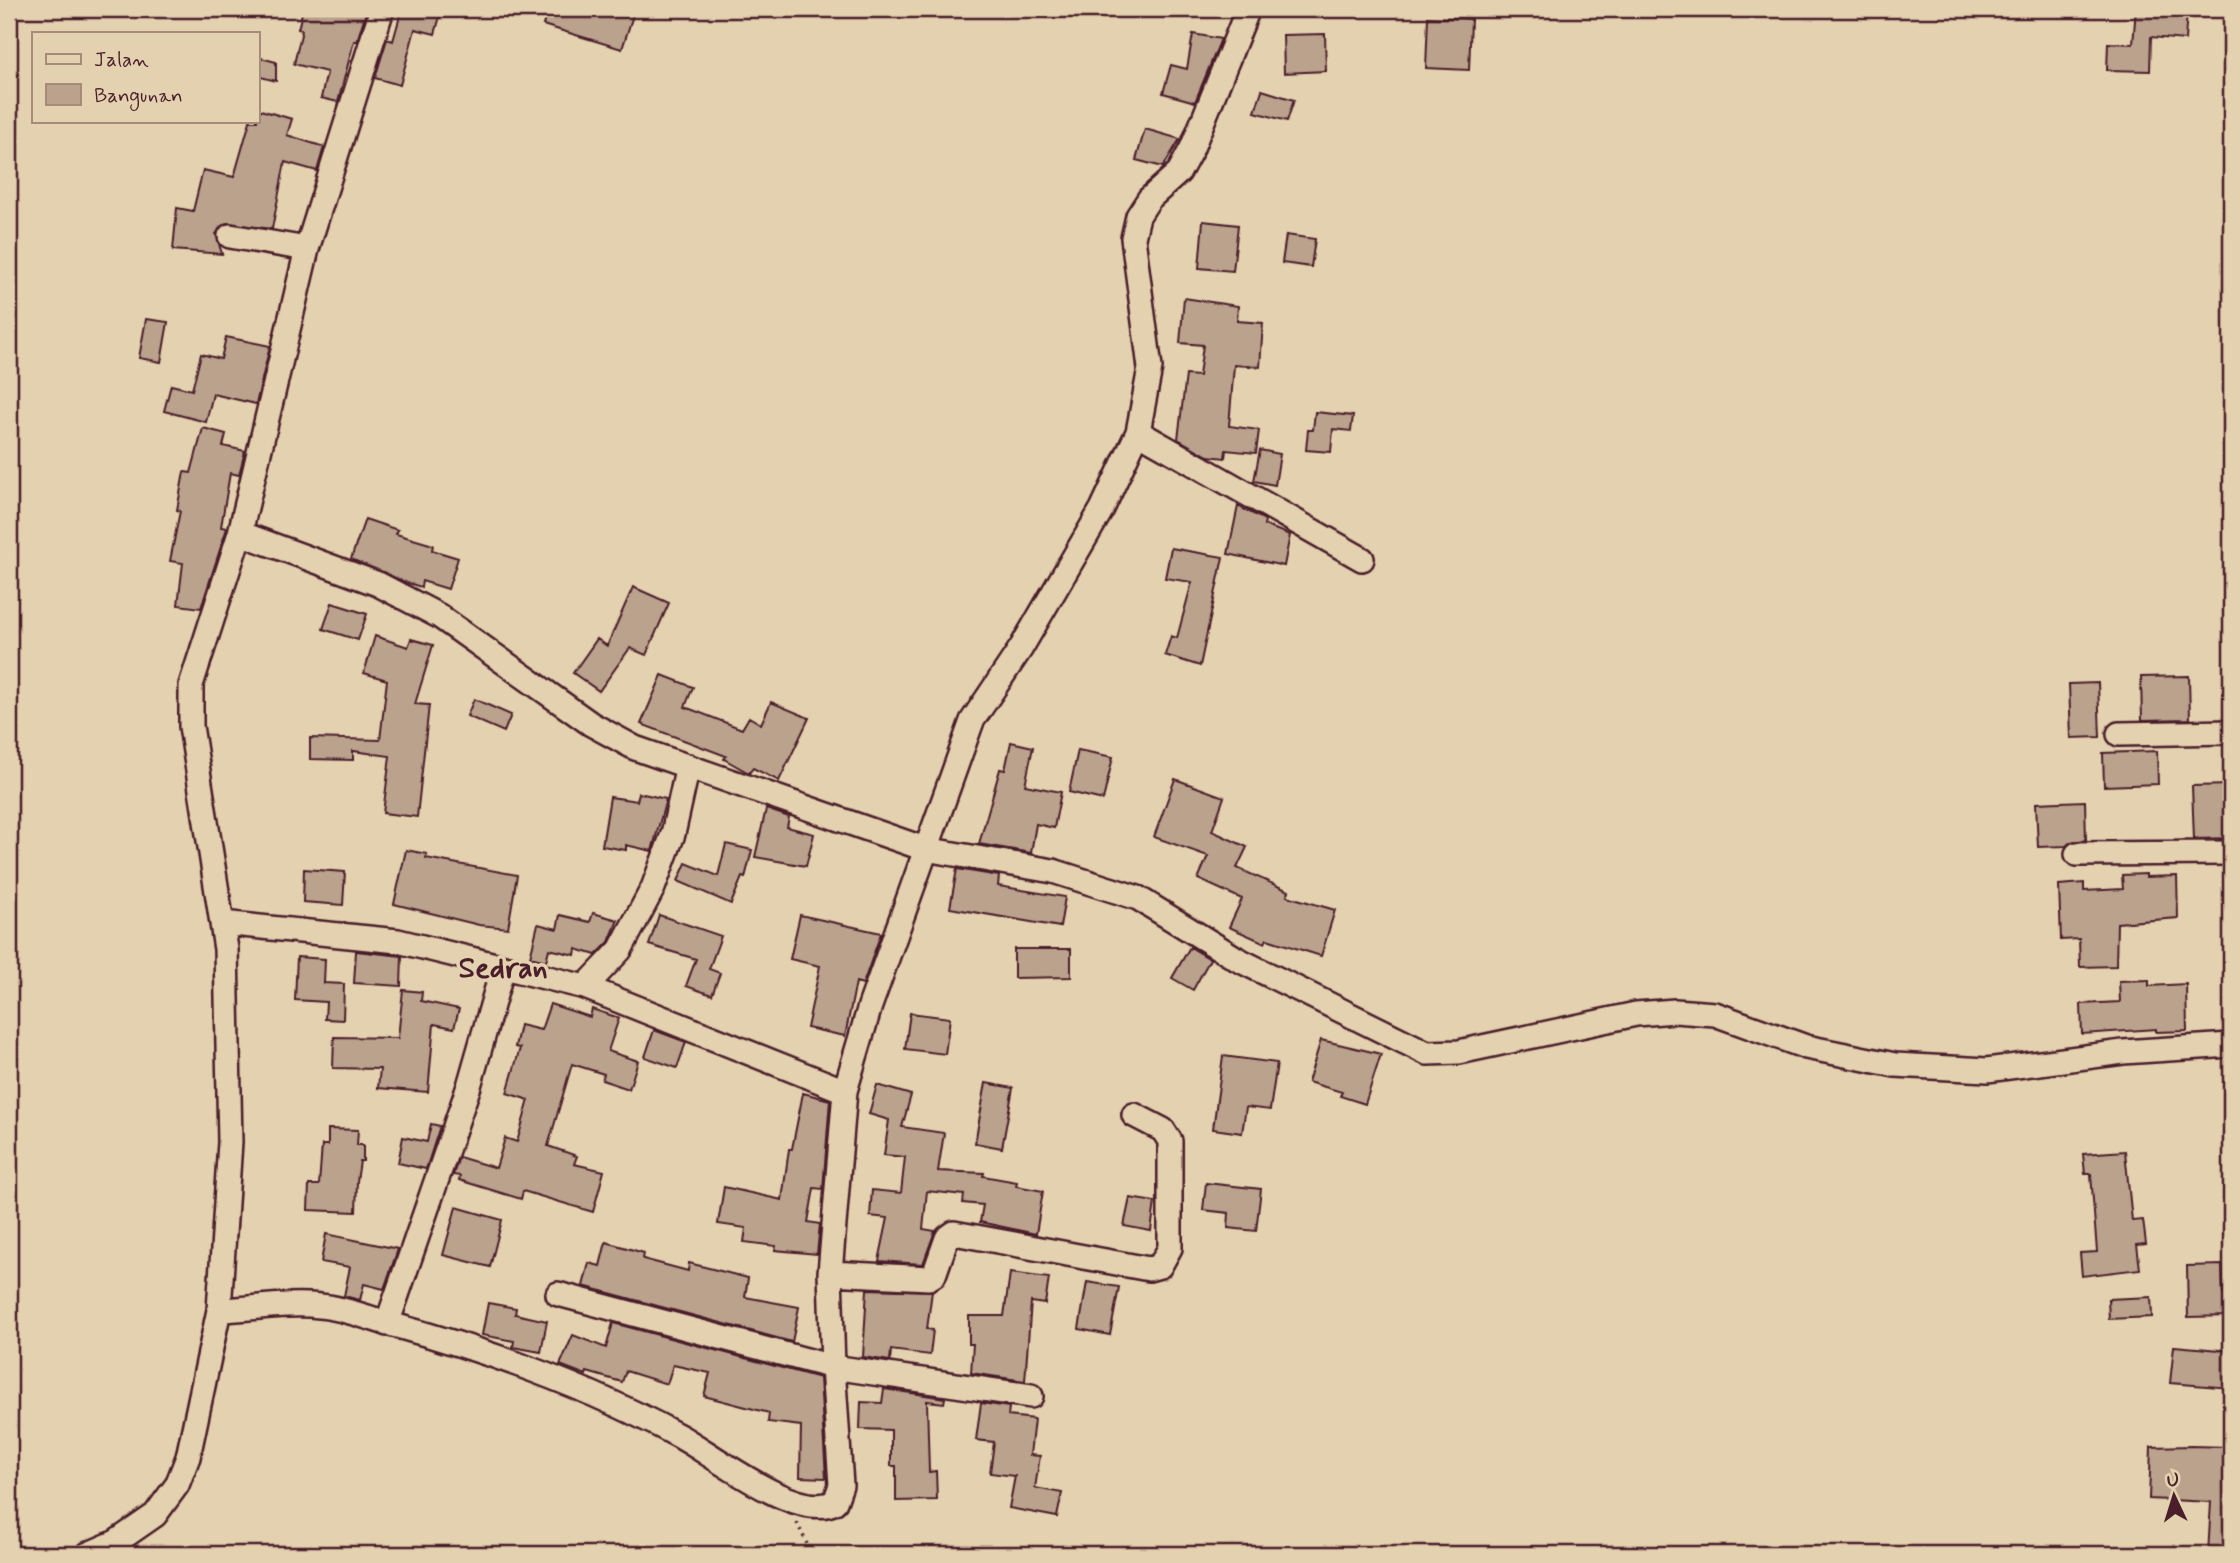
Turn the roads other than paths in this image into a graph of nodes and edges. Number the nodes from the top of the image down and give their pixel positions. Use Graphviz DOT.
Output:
graph roads {
  1 [pos="382,9"];
  2 [pos="1248,9"];
  3 [pos="230,236"];
  4 [pos="307,249"];
  5 [pos="1138,432"];
  6 [pos="240,533"];
  7 [pos="1362,559"];
  8 [pos="2231,732"];
  9 [pos="2119,734"];
  10 [pos="688,766"];
  11 [pos="925,849"];
  12 [pos="2231,853"];
  13 [pos="2077,854"];
  14 [pos="222,923"];
  15 [pos="503,967"];
  16 [pos="585,987"];
  17 [pos="2231,1045"];
  18 [pos="845,1091"];
  19 [pos="1134,1115"];
  20 [pos="831,1273"];
  21 [pos="558,1294"];
  22 [pos="219,1310"];
  23 [pos="387,1324"];
  24 [pos="833,1367"];
  25 [pos="1031,1396"];
  26 [pos="89,1554"];
  1 -- 4 [label="street"];
  2 -- 5 [label="street"];
  3 -- 4 [label="street"];
  4 -- 6 [label="street"];
  5 -- 7 [label="street"];
  5 -- 11 [label="street"];
  6 -- 10 [label="street"];
  6 -- 14 [label="street"];
  8 -- 9 [label="street"];
  10 -- 11 [label="street"];
  10 -- 16 [label="street"];
  11 -- 17 [label="street"];
  11 -- 18 [label="street"];
  12 -- 13 [label="street"];
  14 -- 15 [label="street"];
  14 -- 22 [label="street"];
  15 -- 16 [label="street"];
  15 -- 23 [label="street"];
  16 -- 18 [label="street"];
  18 -- 20 [label="street"];
  19 -- 20 [label="street"];
  20 -- 24 [label="street"];
  21 -- 24 [label="street"];
  22 -- 23 [label="street"];
  22 -- 26 [label="street"];
  23 -- 24 [label="street"];
  24 -- 25 [label="street"];
}
